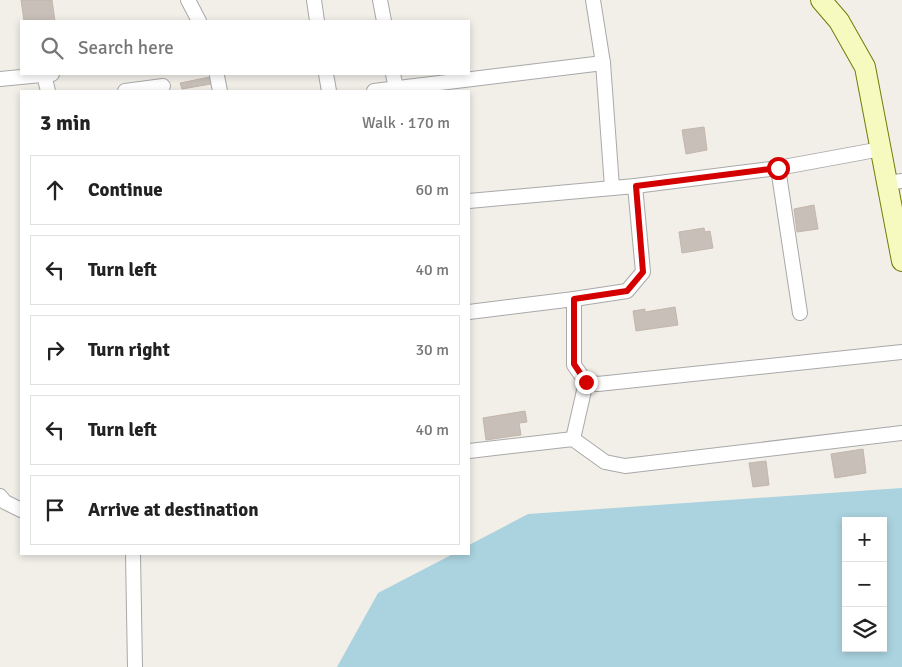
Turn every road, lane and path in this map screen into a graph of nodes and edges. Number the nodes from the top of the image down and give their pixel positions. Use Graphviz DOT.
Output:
graph roads {
  1 [pos="188,0"];
  2 [pos="314,0"];
  3 [pos="380,0"];
  4 [pos="593,0"];
  5 [pos="821,0"];
  6 [pos="198,20"];
  7 [pos="317,20"];
  8 [pos="384,20"];
  9 [pos="603,63"];
  10 [pos="38,75"];
  11 [pos="48,75"];
  12 [pos="326,75"];
  13 [pos="393,75"];
  14 [pos="217,76"];
  15 [pos="0,79"];
  16 [pos="163,84"];
  17 [pos="396,88"];
  18 [pos="48,90"];
  19 [pos="130,90"];
  20 [pos="220,90"];
  21 [pos="330,90"];
  22 [pos="381,90"];
  23 [pos="881,149"];
  24 [pos="778,168"];
  25 [pos="894,182"];
  26 [pos="636,186"];
  27 [pos="612,187"];
  28 [pos="470,201"];
  29 [pos="901,250"];
  30 [pos="574,299"];
  31 [pos="470,312"];
  32 [pos="800,313"];
  33 [pos="902,352"];
  34 [pos="586,382"];
  35 [pos="902,433"];
  36 [pos="573,439"];
  37 [pos="470,451"];
  38 [pos="0,496"];
  39 [pos="20,510"];
  40 [pos="133,555"];
  41 [pos="136,667"];
  1 -- 6 [label="street"];
  2 -- 7 [label="street"];
  3 -- 8 [label="street"];
  4 -- 9 [label="street"];
  5 -- 23 [label="street"];
  9 -- 17 [label="street"];
  9 -- 27 [label="street"];
  10 -- 15 [label="street"];
  11 -- 18 [label="street"];
  12 -- 21 [label="street"];
  13 -- 17 [label="street"];
  14 -- 20 [label="street"];
  16 -- 19 [label="street"];
  17 -- 22 [label="street"];
  23 -- 24 [label="street"];
  23 -- 25 [label="street"];
  24 -- 26 [label="street"];
  24 -- 32 [label="street"];
  25 -- 29 [label="street"];
  26 -- 27 [label="street"];
  26 -- 30 [label="street"];
  27 -- 28 [label="street"];
  30 -- 31 [label="street"];
  30 -- 34 [label="street"];
  33 -- 34 [label="street"];
  34 -- 36 [label="street"];
  35 -- 36 [label="street"];
  36 -- 37 [label="street"];
  38 -- 39 [label="street"];
  40 -- 41 [label="street"];
}
